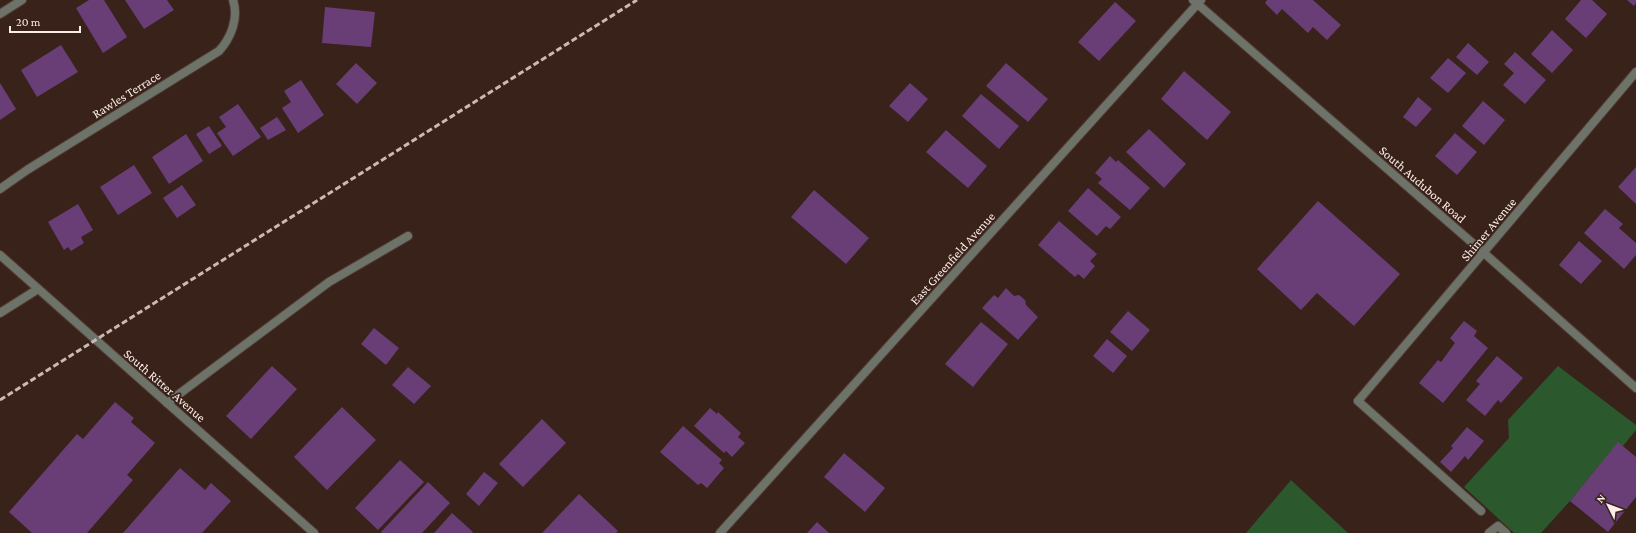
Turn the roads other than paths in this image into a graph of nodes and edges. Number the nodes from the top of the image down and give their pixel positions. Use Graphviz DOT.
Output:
graph roads {
  1 [pos="22,0"];
  2 [pos="233,0"];
  3 [pos="1198,1"];
  4 [pos="0,14"];
  5 [pos="1636,72"];
  6 [pos="0,189"];
  7 [pos="408,236"];
  8 [pos="1484,253"];
  9 [pos="0,255"];
  10 [pos="38,289"];
  11 [pos="0,313"];
  12 [pos="1636,388"];
  13 [pos="167,403"];
  14 [pos="1481,511"];
  15 [pos="314,533"];
  16 [pos="720,533"];
  17 [pos="1489,533"];
  18 [pos="1506,533"];
  1 -- 4 [label="street"];
  2 -- 6 [label="street, Rawles Terrace"];
  3 -- 8 [label="street, South Audubon Road"];
  3 -- 16 [label="street, East Greenfield Avenue"];
  5 -- 8 [label="street, Shimer Avenue"];
  7 -- 13 [label="street"];
  8 -- 12 [label="street, South Audubon Road"];
  8 -- 14 [label="street, Shimer Avenue"];
  9 -- 10 [label="street, South Ritter Avenue"];
  10 -- 11 [label="street"];
  10 -- 13 [label="street, South Ritter Avenue"];
  13 -- 15 [label="street, South Ritter Avenue"];
  17 -- 18 [label="street"];
}
